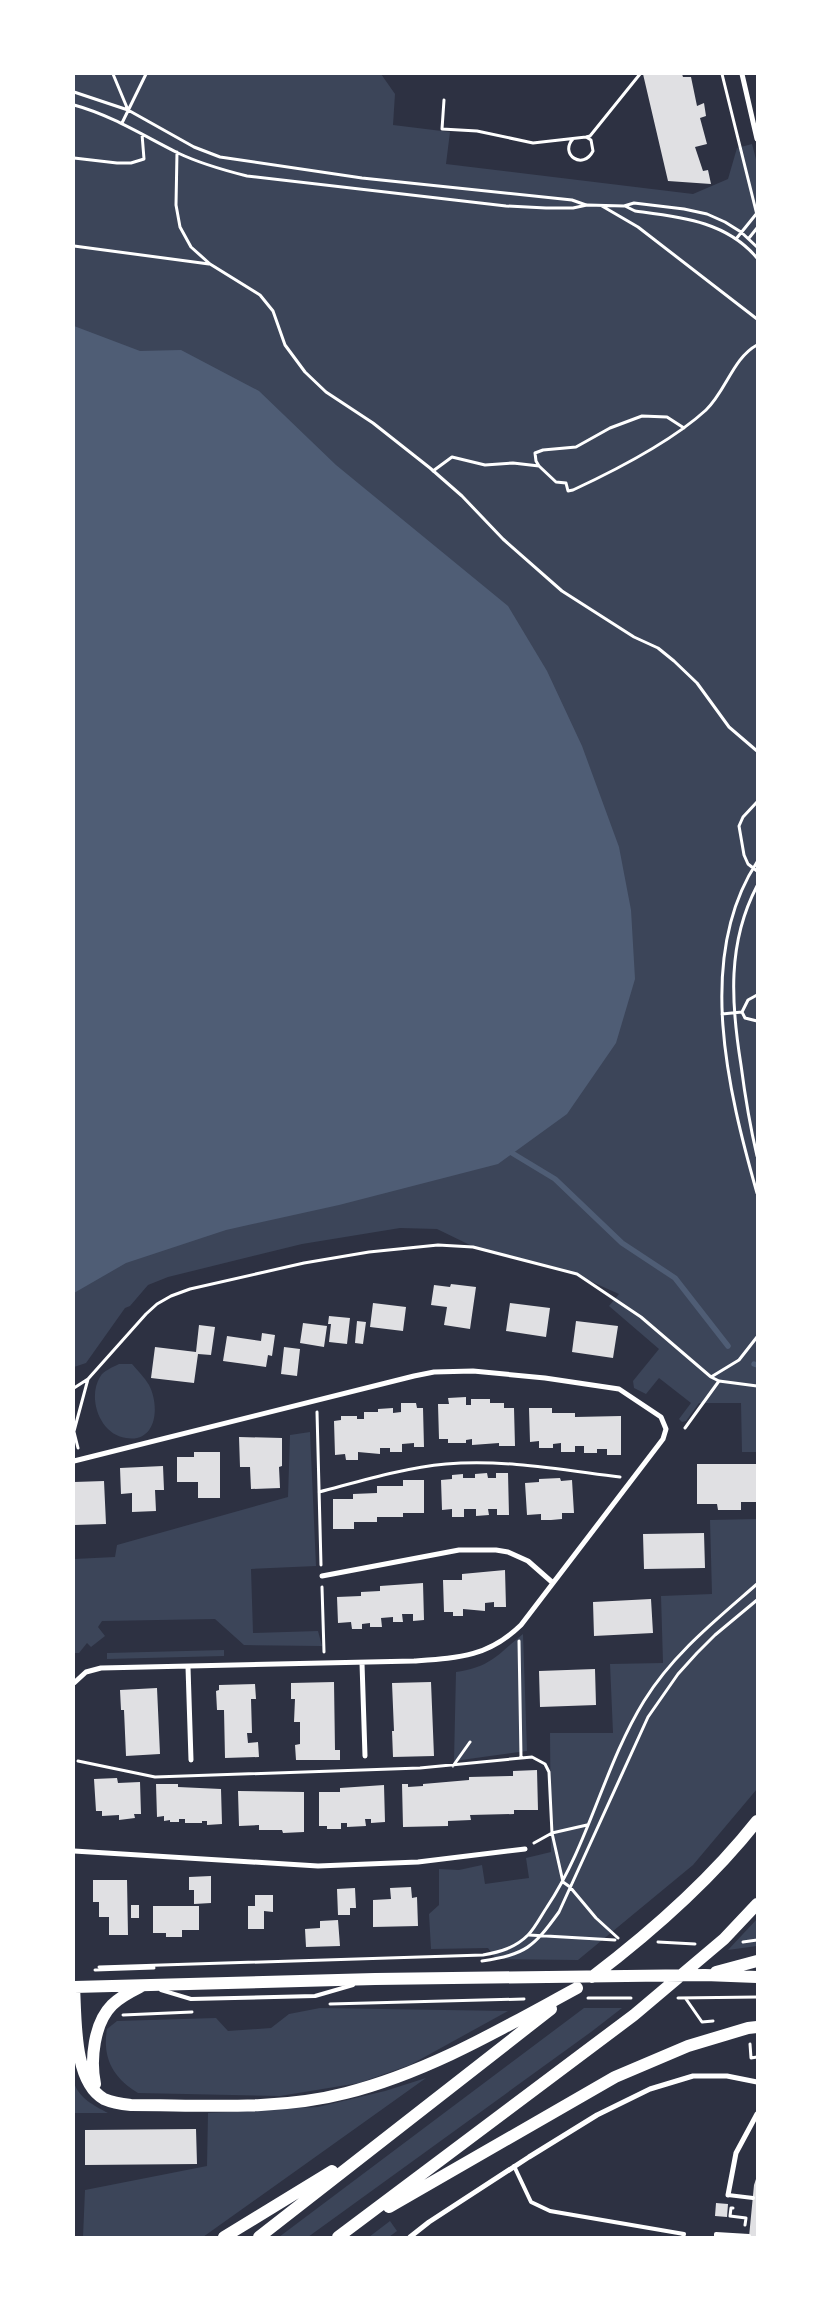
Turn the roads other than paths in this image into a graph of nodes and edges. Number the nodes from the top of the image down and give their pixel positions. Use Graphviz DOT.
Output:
graph roads {
  1 [pos="742,74"];
  2 [pos="757,139"];
  3 [pos="74,1461"];
  4 [pos="322,1576"];
  5 [pos="553,1583"];
  6 [pos="362,1662"];
  7 [pos="188,1666"];
  8 [pos="74,1682"];
  9 [pos="365,1756"];
  10 [pos="191,1760"];
  11 [pos="754,1826"];
  12 [pos="525,1849"];
  13 [pos="74,1851"];
  14 [pos="757,1904"];
  15 [pos="757,1961"];
  16 [pos="704,1975"];
  17 [pos="757,1977"];
  18 [pos="74,1979"];
  19 [pos="144,1985"];
  20 [pos="74,1986"];
  21 [pos="542,2005"];
  22 [pos="757,2027"];
  23 [pos="757,2082"];
  24 [pos="96,2092"];
  25 [pos="757,2114"];
  26 [pos="386,2138"];
  27 [pos="514,2166"];
  28 [pos="728,2195"];
  29 [pos="753,2198"];
  30 [pos="340,2236"];
  31 [pos="749,2236"];
  32 [pos="224,2237"];
  33 [pos="259,2237"];
  34 [pos="410,2237"];
  35 [pos="683,2237"];
  36 [pos="716,2237"];
  1 -- 2 [label="street"];
  3 -- 5 [label="street"];
  4 -- 5 [label="street"];
  5 -- 6 [label="street"];
  6 -- 7 [label="street"];
  6 -- 9 [label="street"];
  7 -- 8 [label="street"];
  7 -- 10 [label="street"];
  11 -- 21 [label="main road"];
  12 -- 13 [label="street"];
  14 -- 30 [label="main road"];
  15 -- 16 [label="main road"];
  16 -- 17 [label="main road"];
  16 -- 19 [label="main road"];
  18 -- 20 [label="street"];
  19 -- 20 [label="main road"];
  19 -- 24 [label="main road"];
  20 -- 24 [label="main road"];
  21 -- 24 [label="main road"];
  21 -- 26 [label="main road"];
  22 -- 30 [label="main road"];
  23 -- 27 [label="street"];
  25 -- 28 [label="street"];
  26 -- 32 [label="main road"];
  26 -- 33 [label="main road"];
  27 -- 34 [label="street"];
  27 -- 35 [label="lane"];
  28 -- 29 [label="lane"];
  31 -- 36 [label="lane"];
}
